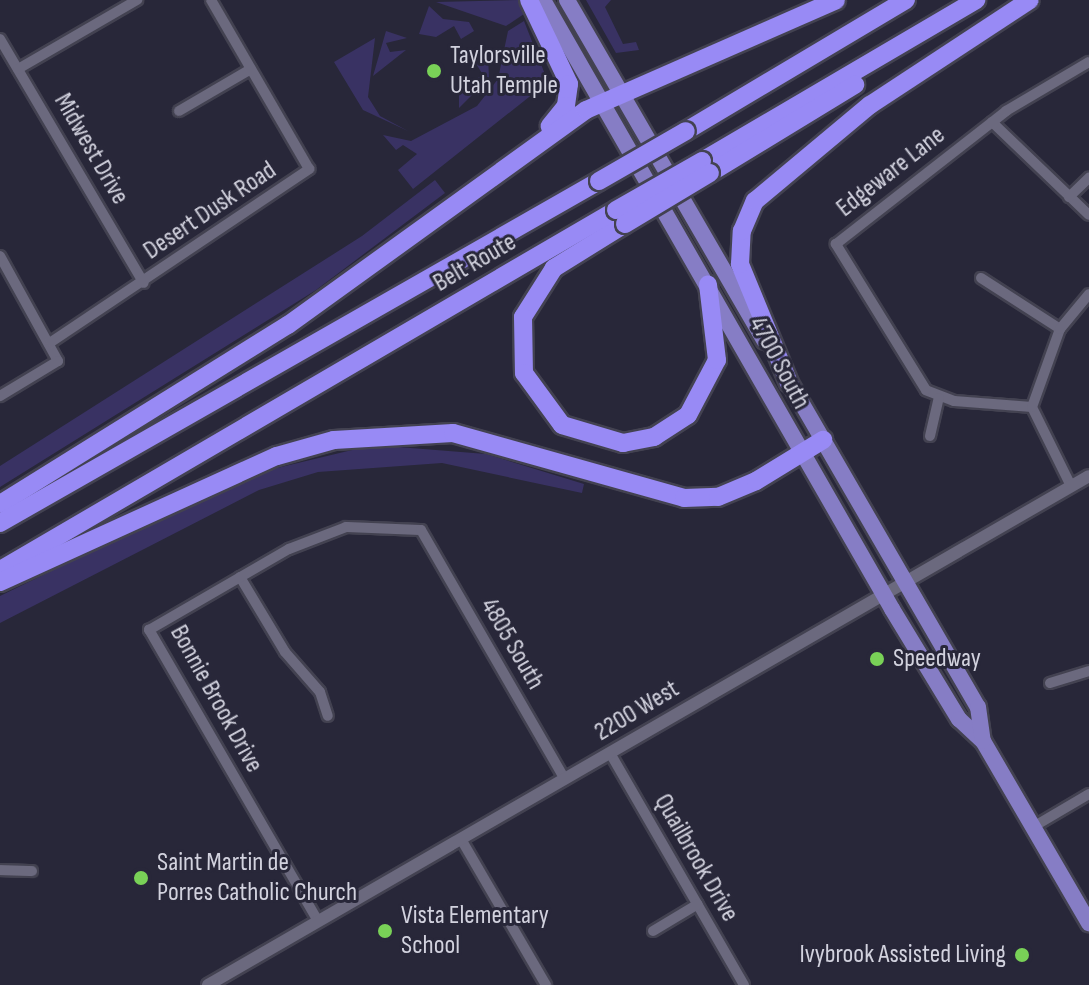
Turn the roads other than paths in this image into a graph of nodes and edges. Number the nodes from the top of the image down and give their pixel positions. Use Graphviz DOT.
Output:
graph roads {
  1 [pos="137,0"];
  2 [pos="211,0"];
  3 [pos="529,0"];
  4 [pos="543,0"];
  5 [pos="567,0"];
  6 [pos="836,0"];
  7 [pos="906,0"];
  8 [pos="976,0"];
  9 [pos="1030,0"];
  10 [pos="123,3"];
  11 [pos="0,39"];
  12 [pos="1089,62"];
  13 [pos="18,69"];
  14 [pos="251,69"];
  15 [pos="620,91"];
  16 [pos="601,101"];
  17 [pos="179,111"];
  18 [pos="992,122"];
  19 [pos="516,155"];
  20 [pos="1089,178"];
  21 [pos="1069,197"];
  22 [pos="1089,215"];
  23 [pos="621,217"];
  24 [pos="0,256"];
  25 [pos="12,276"];
  26 [pos="981,278"];
  27 [pos="0,282"];
  28 [pos="144,283"];
  29 [pos="708,285"];
  30 [pos="1089,294"];
  31 [pos="1060,329"];
  32 [pos="51,342"];
  33 [pos="789,383"];
  34 [pos="0,396"];
  35 [pos="939,398"];
  36 [pos="1032,407"];
  37 [pos="930,436"];
  38 [pos="823,440"];
  39 [pos="801,454"];
  40 [pos="1089,476"];
  41 [pos="1071,486"];
  42 [pos="0,504"];
  43 [pos="0,523"];
  44 [pos="421,530"];
  45 [pos="0,571"];
  46 [pos="240,577"];
  47 [pos="0,582"];
  48 [pos="905,583"];
  49 [pos="884,595"];
  50 [pos="1089,671"];
  51 [pos="1050,683"];
  52 [pos="328,716"];
  53 [pos="983,741"];
  54 [pos="610,753"];
  55 [pos="565,779"];
  56 [pos="1089,794"];
  57 [pos="1033,827"];
  58 [pos="461,839"];
  59 [pos="0,870"];
  60 [pos="32,871"];
  61 [pos="698,904"];
  62 [pos="318,921"];
  63 [pos="1089,923"];
  64 [pos="653,931"];
  65 [pos="208,985"];
  66 [pos="546,985"];
  67 [pos="744,985"];
  1 -- 10 [label="street"];
  2 -- 14 [label="street, Desert Dusk Road"];
  3 -- 19 [label="highway"];
  4 -- 16 [label="main road, 4700 South"];
  5 -- 15 [label="main road, 4700 South"];
  6 -- 15 [label="highway"];
  7 -- 43 [label="highway, Belt Route, bridge"];
  8 -- 23 [label="highway, Belt Route, bridge"];
  9 -- 33 [label="highway"];
  10 -- 13 [label="street"];
  11 -- 13 [label="street, Midwest Drive"];
  12 -- 18 [label="street, Edgeware Lane"];
  13 -- 28 [label="street, Midwest Drive"];
  14 -- 17 [label="street"];
  14 -- 28 [label="street, Desert Dusk Road"];
  15 -- 16 [label="highway"];
  15 -- 33 [label="main road, 4700 South"];
  16 -- 19 [label="highway"];
  16 -- 29 [label="main road, 4700 South"];
  18 -- 21 [label="street"];
  18 -- 35 [label="street, Edgeware Lane"];
  19 -- 42 [label="highway"];
  20 -- 21 [label="street"];
  21 -- 22 [label="street"];
  23 -- 29 [label="highway"];
  23 -- 45 [label="highway, Belt Route"];
  24 -- 25 [label="street"];
  25 -- 27 [label="street"];
  25 -- 32 [label="street"];
  26 -- 31 [label="street"];
  28 -- 32 [label="street, Desert Dusk Road"];
  29 -- 39 [label="main road, 4700 South"];
  30 -- 31 [label="street"];
  31 -- 36 [label="street"];
  32 -- 34 [label="street"];
  33 -- 38 [label="main road, 4700 South"];
  35 -- 36 [label="street"];
  35 -- 37 [label="street"];
  36 -- 41 [label="street"];
  38 -- 39 [label="highway"];
  38 -- 48 [label="main road, 4700 South"];
  39 -- 47 [label="highway"];
  39 -- 49 [label="main road, 4700 South"];
  40 -- 41 [label="street, 2200 West"];
  41 -- 48 [label="street, 2200 West"];
  44 -- 46 [label="street, Bonnie Brook Drive"];
  44 -- 55 [label="street, 4805 South"];
  46 -- 52 [label="street"];
  46 -- 62 [label="street, Bonnie Brook Drive"];
  48 -- 49 [label="street, 2200 West"];
  48 -- 53 [label="main road, 4700 South"];
  49 -- 53 [label="main road, 4700 South"];
  49 -- 54 [label="street, 2200 West"];
  50 -- 51 [label="street"];
  53 -- 57 [label="main road, 4700 South"];
  54 -- 55 [label="street, 2200 West"];
  54 -- 61 [label="street, Quailbrook Drive"];
  55 -- 58 [label="street, 2200 West"];
  56 -- 57 [label="street"];
  57 -- 63 [label="main road, 4700 South"];
  58 -- 62 [label="street, 2200 West"];
  58 -- 66 [label="street"];
  59 -- 60 [label="street"];
  61 -- 64 [label="street"];
  61 -- 67 [label="street, Quailbrook Drive"];
  62 -- 65 [label="street, 2200 West"];
}
